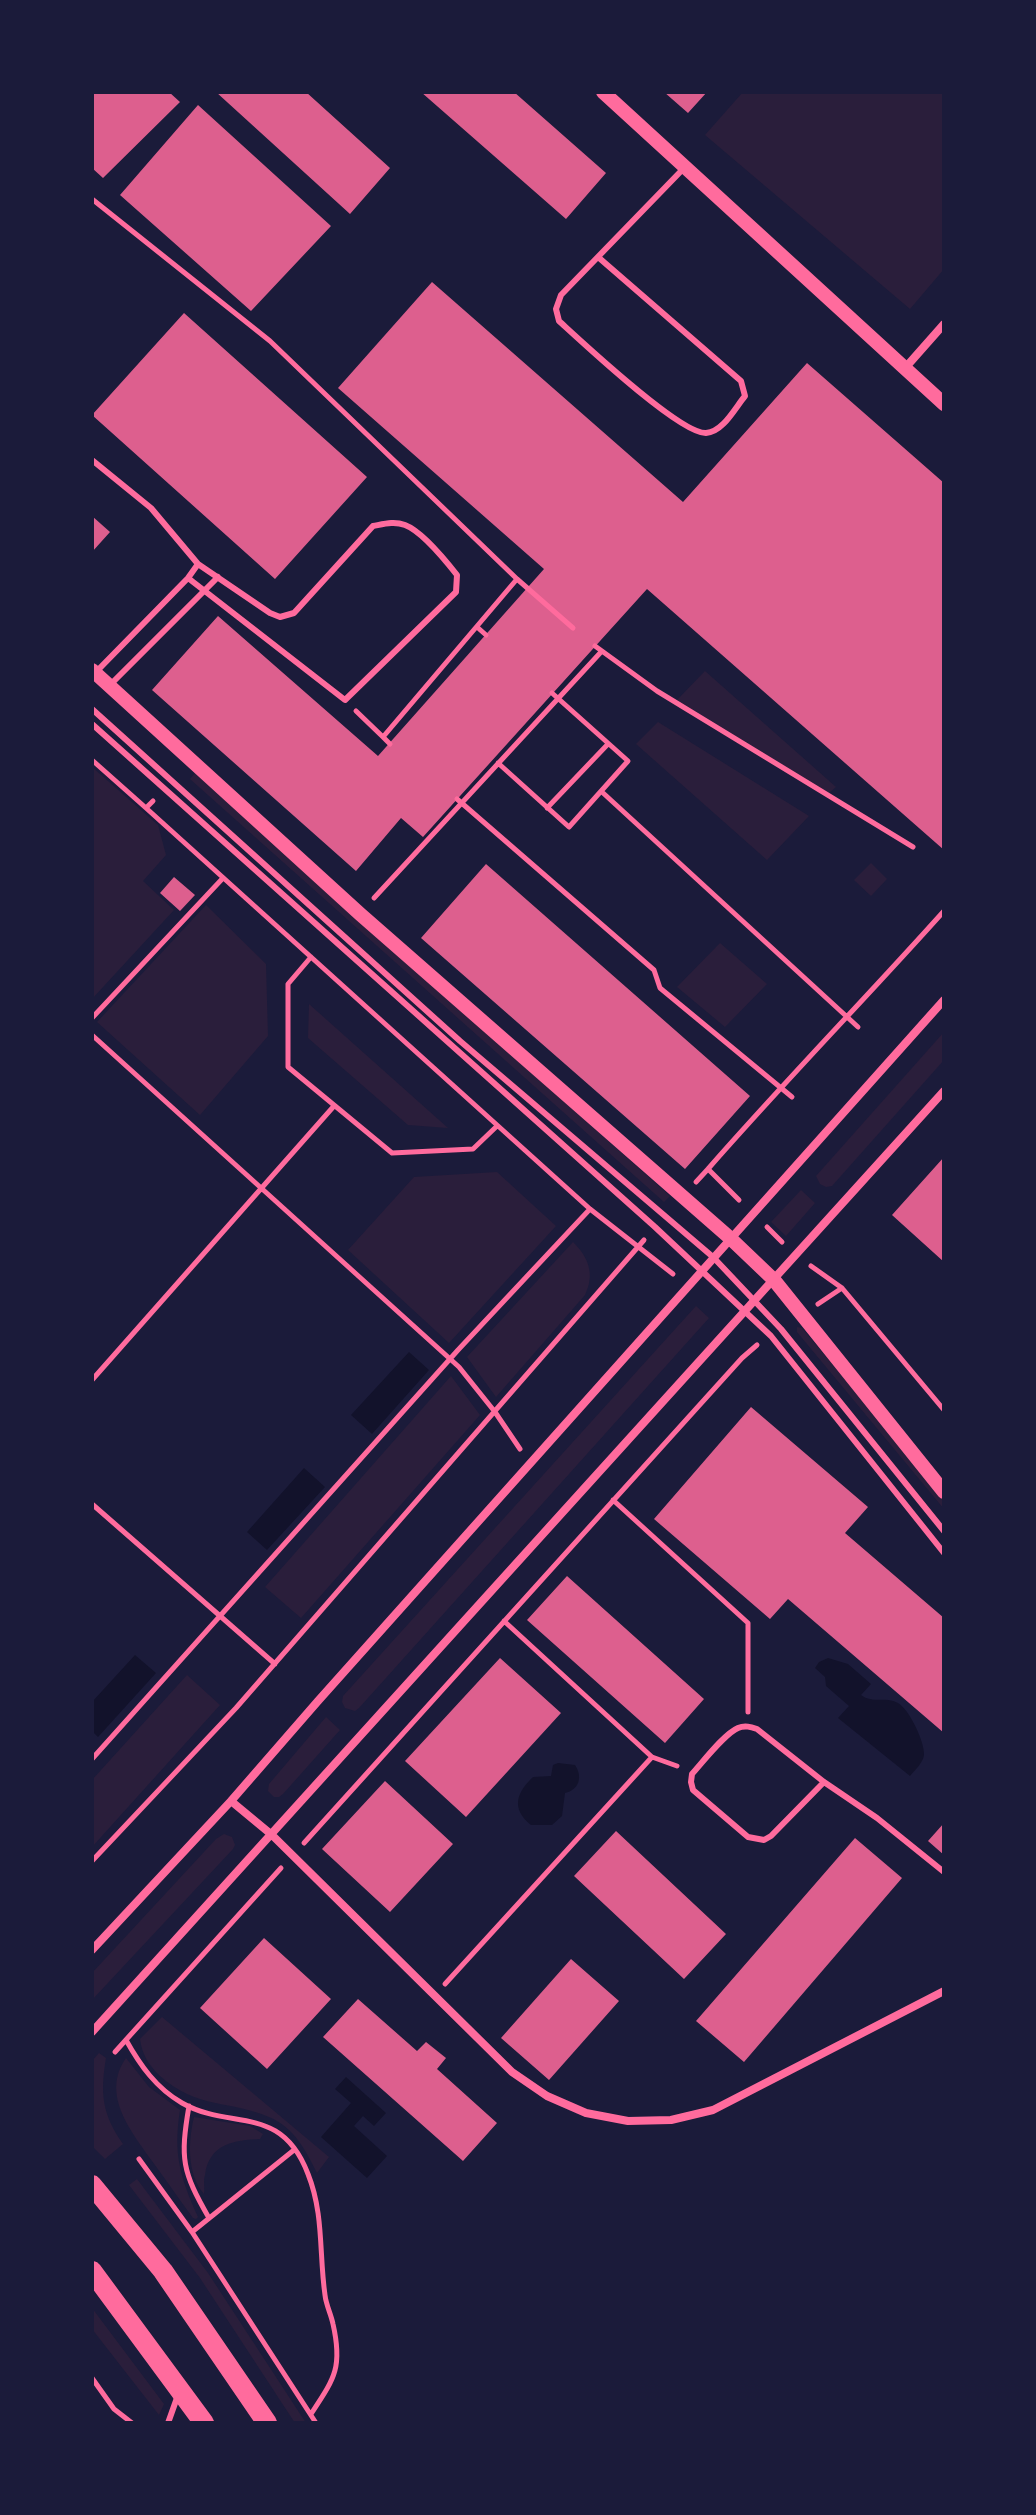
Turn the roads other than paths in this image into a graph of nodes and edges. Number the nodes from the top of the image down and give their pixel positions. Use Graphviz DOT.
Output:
graph roads {
  1 [pos="603,92"];
  2 [pos="685,166"];
  3 [pos="598,257"];
  4 [pos="944,324"];
  5 [pos="906,367"];
  6 [pos="944,404"];
  7 [pos="92,460"];
  8 [pos="198,564"];
  9 [pos="218,577"];
  10 [pos="188,578"];
  11 [pos="204,591"];
  12 [pos="94,671"];
  13 [pos="109,686"];
  14 [pos="92,709"];
  15 [pos="92,724"];
  16 [pos="944,1000"];
  17 [pos="944,1091"];
  18 [pos="730,1238"];
  19 [pos="713,1257"];
  20 [pos="702,1270"];
  21 [pos="774,1280"];
  22 [pos="755,1300"];
  23 [pos="744,1311"];
  24 [pos="944,1492"];
  25 [pos="944,1531"];
  26 [pos="944,1553"];
  27 [pos="824,1782"];
  28 [pos="231,1801"];
  29 [pos="272,1835"];
  30 [pos="944,1872"];
  31 [pos="92,1950"];
  32 [pos="944,1991"];
  33 [pos="92,2032"];
  34 [pos="92,2185"];
  35 [pos="92,2271"];
  36 [pos="180,2388"];
  37 [pos="168,2423"];
  38 [pos="204,2423"];
  39 [pos="267,2423"];
  1 -- 2 [label="street"];
  2 -- 3 [label="lane"];
  2 -- 5 [label="street"];
  3 -- 3 [label="lane"];
  4 -- 5 [label="street"];
  5 -- 6 [label="street"];
  7 -- 8 [label="lane"];
  8 -- 9 [label="lane"];
  8 -- 10 [label="lane"];
  9 -- 11 [label="lane"];
  9 -- 11 [label="lane"];
  10 -- 11 [label="lane"];
  10 -- 12 [label="lane"];
  11 -- 13 [label="lane"];
  12 -- 13 [label="street"];
  13 -- 18 [label="street"];
  14 -- 19 [label="lane"];
  15 -- 20 [label="lane"];
  16 -- 18 [label="street"];
  17 -- 21 [label="street"];
  18 -- 19 [label="street"];
  18 -- 21 [label="street"];
  19 -- 20 [label="street"];
  19 -- 22 [label="lane"];
  20 -- 23 [label="lane"];
  20 -- 28 [label="street"];
  21 -- 22 [label="street"];
  21 -- 24 [label="street"];
  22 -- 23 [label="street"];
  22 -- 25 [label="lane"];
  23 -- 26 [label="lane"];
  23 -- 29 [label="street"];
  27 -- 27 [label="lane"];
  27 -- 30 [label="lane"];
  28 -- 29 [label="street"];
  28 -- 31 [label="street"];
  29 -- 32 [label="street"];
  29 -- 33 [label="street"];
  34 -- 39 [label="main road"];
  35 -- 36 [label="main road"];
  36 -- 37 [label="lane"];
  36 -- 38 [label="main road"];
}
